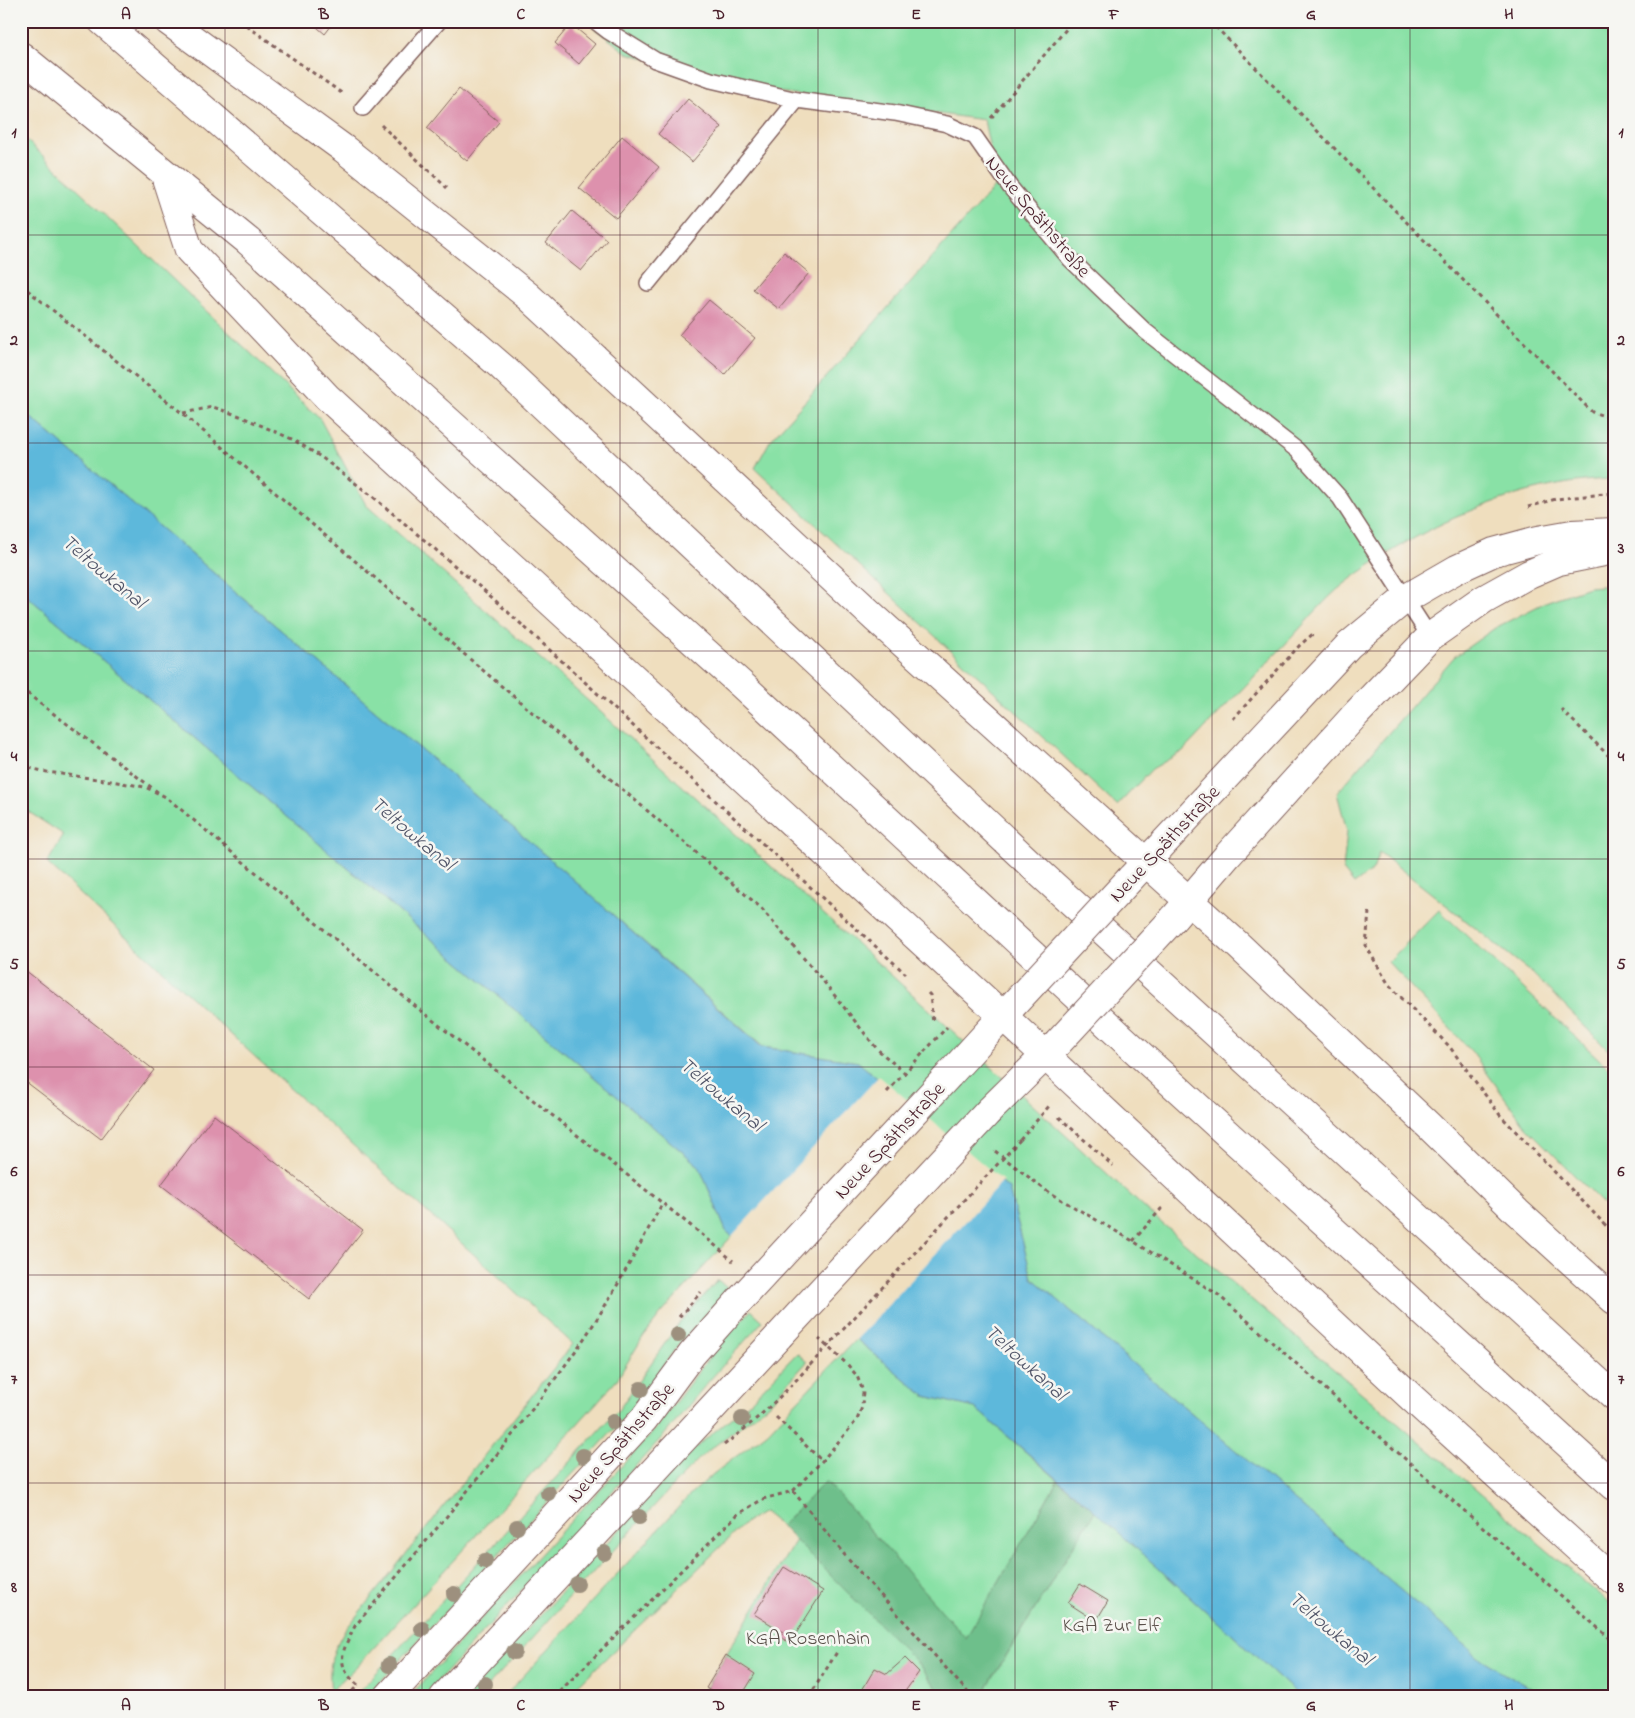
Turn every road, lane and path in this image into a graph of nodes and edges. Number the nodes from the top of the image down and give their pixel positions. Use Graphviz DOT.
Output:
graph roads {
  1 [pos="102,21"];
  2 [pos="168,21"];
  3 [pos="240,21"];
  4 [pos="439,21"];
  5 [pos="595,21"];
  6 [pos="1073,21"];
  7 [pos="1210,21"];
  8 [pos="21,56"];
  9 [pos="797,100"];
  10 [pos="363,108"];
  11 [pos="975,137"];
  12 [pos="165,175"];
  13 [pos="454,194"];
  14 [pos="648,283"];
  15 [pos="21,285"];
  16 [pos="182,413"];
  17 [pos="1614,418"];
  18 [pos="1614,532"];
  19 [pos="1614,550"];
  20 [pos="1406,599"];
  21 [pos="1430,637"];
  22 [pos="21,688"];
  23 [pos="1561,709"];
  24 [pos="1614,761"];
  25 [pos="21,766"];
  26 [pos="166,798"];
  27 [pos="1137,871"];
  28 [pos="1180,910"];
  29 [pos="1369,912"];
  30 [pos="908,975"];
  31 [pos="922,989"];
  32 [pos="1008,1011"];
  33 [pos="933,1023"];
  34 [pos="1051,1050"];
  35 [pos="914,1081"];
  36 [pos="1059,1117"];
  37 [pos="1073,1130"];
  38 [pos="1020,1140"];
  39 [pos="989,1146"];
  40 [pos="662,1204"];
  41 [pos="1161,1209"];
  42 [pos="1614,1234"];
  43 [pos="1133,1241"];
  44 [pos="710,1242"];
  45 [pos="1614,1300"];
  46 [pos="810,1365"];
  47 [pos="1614,1396"];
  48 [pos="776,1417"];
  49 [pos="1614,1486"];
  50 [pos="793,1491"];
  51 [pos="1614,1581"];
  52 [pos="1614,1642"];
  53 [pos="837,1652"];
  54 [pos="358,1685"];
  55 [pos="388,1697"];
  56 [pos="444,1697"];
  57 [pos="554,1697"];
  58 [pos="810,1697"];
  59 [pos="972,1697"];
  1 -- 47 [label="main road"];
  2 -- 27 [label="main road"];
  3 -- 10 [label="path"];
  4 -- 10 [label="lane"];
  5 -- 9 [label="lane, Neue Späthstraße"];
  6 -- 11 [label="path"];
  7 -- 17 [label="path"];
  8 -- 12 [label="main road"];
  9 -- 11 [label="lane, Neue Späthstraße"];
  9 -- 14 [label="lane"];
  10 -- 13 [label="path"];
  11 -- 20 [label="lane, Neue Späthstraße"];
  12 -- 32 [label="main road"];
  12 -- 49 [label="main road"];
  15 -- 16 [label="path"];
  16 -- 30 [label="path"];
  16 -- 35 [label="path"];
  18 -- 20 [label="main road, Neue Späthstraße"];
  19 -- 21 [label="main road, Neue Späthstraße"];
  20 -- 21 [label="lane, Neue Späthstraße"];
  20 -- 27 [label="main road, Neue Späthstraße"];
  21 -- 28 [label="main road, Neue Späthstraße"];
  22 -- 26 [label="path"];
  23 -- 24 [label="path"];
  25 -- 26 [label="path"];
  26 -- 40 [label="path"];
  27 -- 28 [label="main road"];
  27 -- 32 [label="main road, Neue Späthstraße, bridge"];
  28 -- 34 [label="main road, Neue Späthstraße, bridge"];
  28 -- 45 [label="main road"];
  29 -- 42 [label="path"];
  31 -- 33 [label="path"];
  32 -- 34 [label="main road"];
  32 -- 55 [label="main road, Neue Späthstraße, bridge"];
  34 -- 51 [label="main road"];
  34 -- 56 [label="main road, Neue Späthstraße, bridge"];
  36 -- 37 [label="path"];
  38 -- 46 [label="path, bridge"];
  39 -- 43 [label="path"];
  40 -- 44 [label="path"];
  40 -- 54 [label="path"];
  41 -- 43 [label="path"];
  43 -- 52 [label="path"];
  48 -- 50 [label="path"];
  50 -- 57 [label="path"];
  50 -- 59 [label="path"];
  53 -- 58 [label="path"];
}
